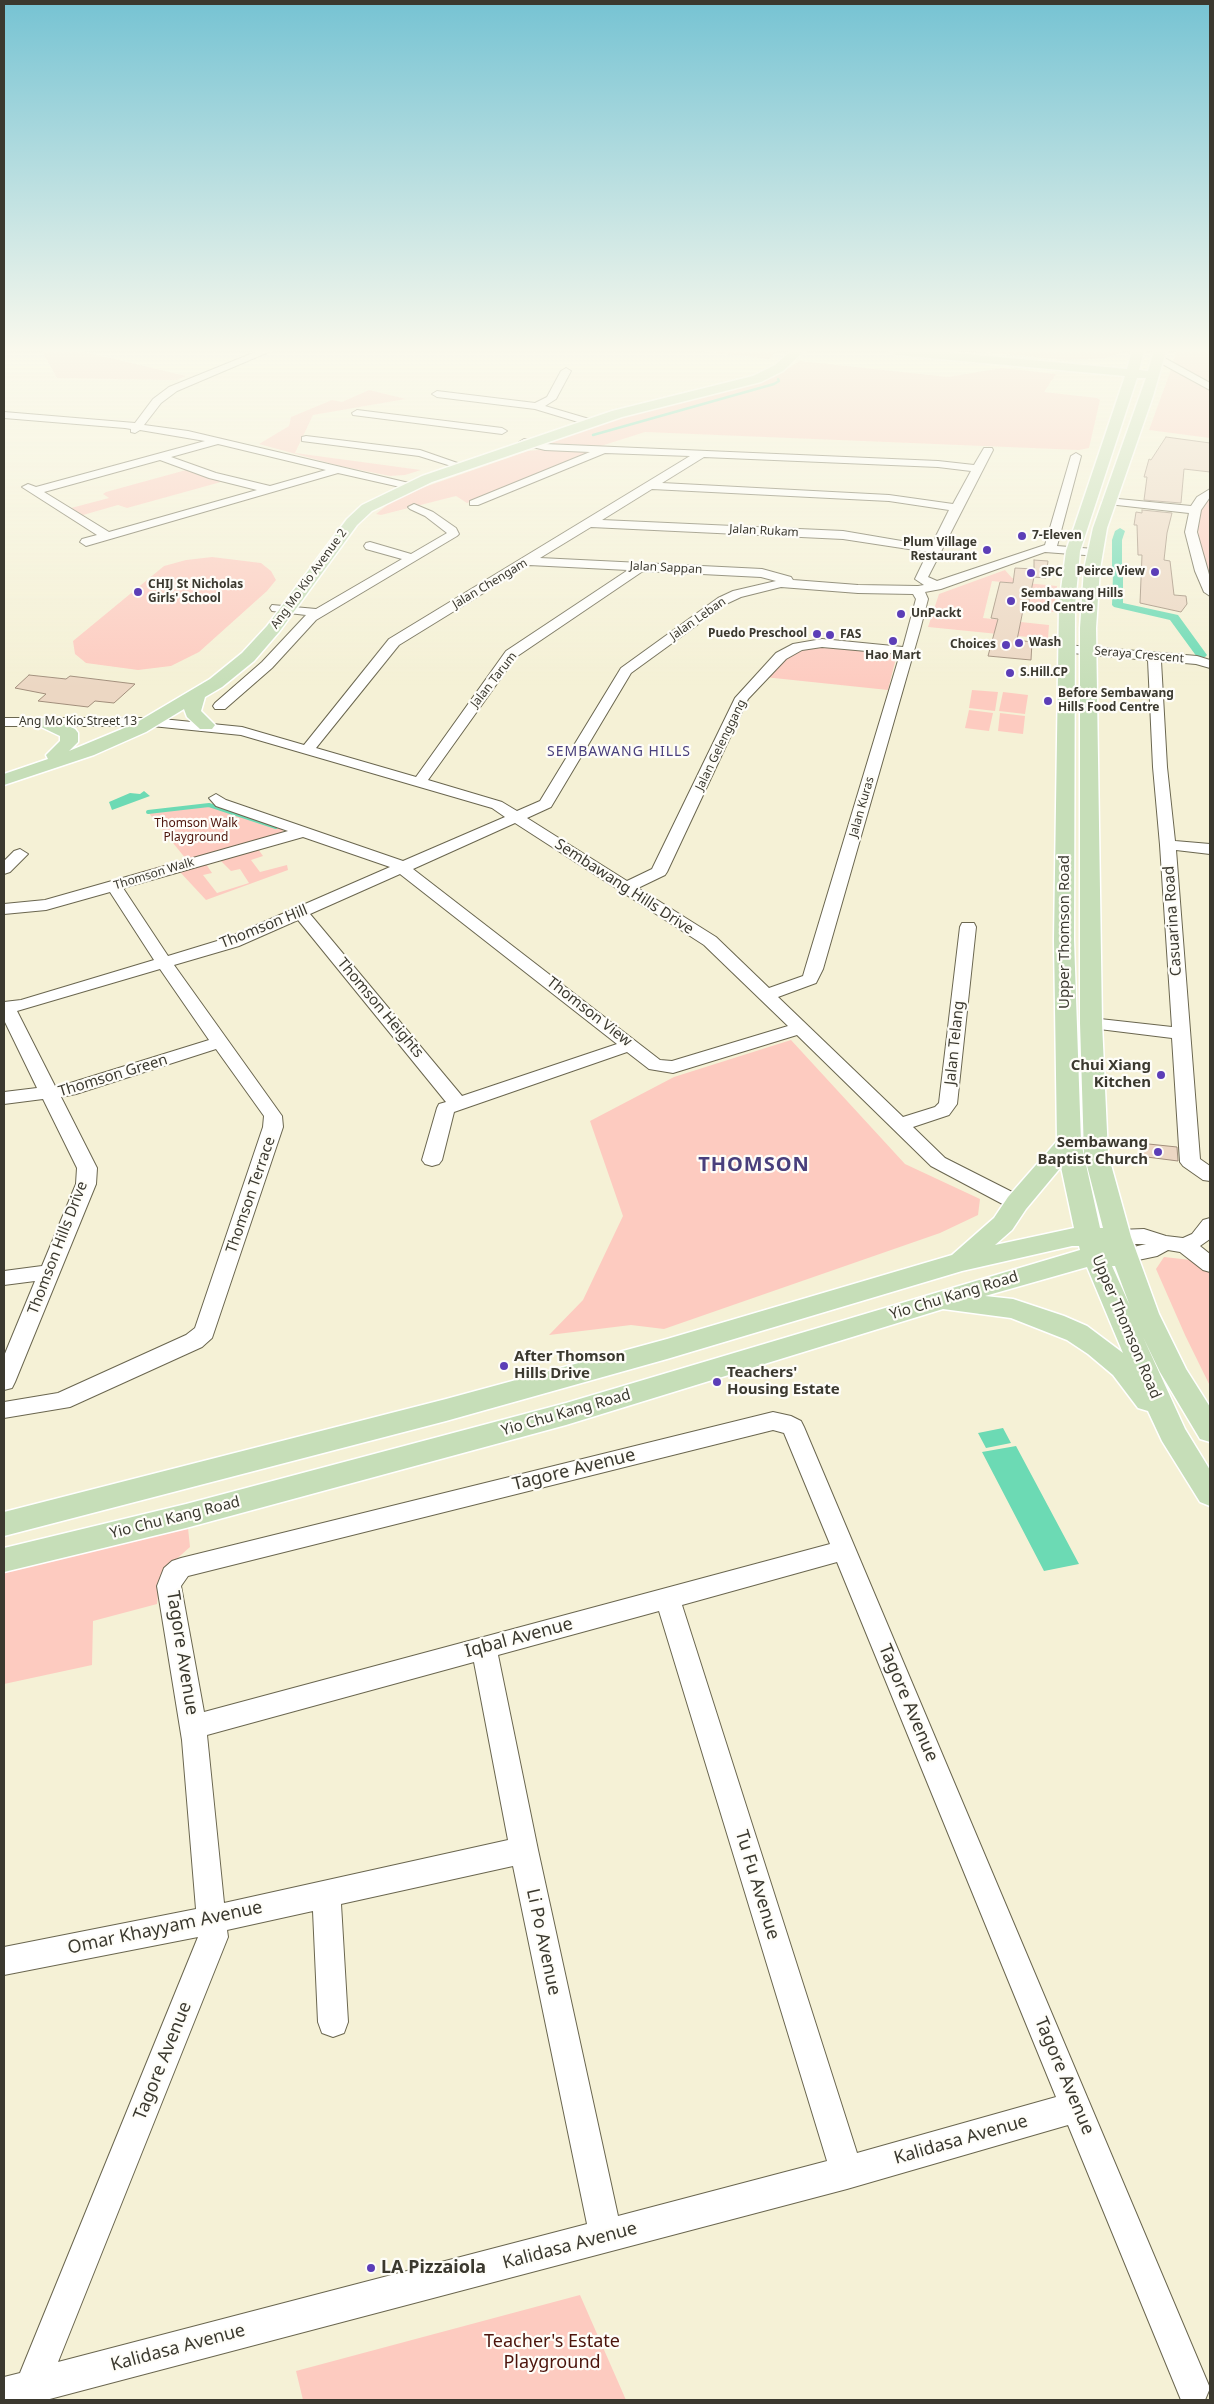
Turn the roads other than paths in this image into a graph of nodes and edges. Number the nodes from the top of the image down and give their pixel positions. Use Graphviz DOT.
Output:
graph roads {
  1 [pos="138,463"];
  2 [pos="178,463"];
  3 [pos="298,463"];
  4 [pos="454,463"];
  5 [pos="466,463"];
  6 [pos="573,463"];
  7 [pos="687,463"];
  8 [pos="919,463"];
  9 [pos="981,463"];
  10 [pos="1074,463"];
  11 [pos="1103,463"];
  12 [pos="1122,463"];
  13 [pos="460,465"];
  14 [pos="977,470"];
  15 [pos="332,472"];
  16 [pos="23,484"];
  17 [pos="650,486"];
  18 [pos="401,487"];
  19 [pos="271,489"];
  20 [pos="34,491"];
  21 [pos="1210,492"];
  22 [pos="1108,501"];
  23 [pos="474,503"];
  24 [pos="414,507"];
  25 [pos="956,508"];
  26 [pos="1195,510"];
  27 [pos="590,522"];
  28 [pos="107,536"];
  29 [pos="86,542"];
  30 [pos="370,546"];
  31 [pos="1051,546"];
  32 [pos="1074,548"];
  33 [pos="936,550"];
  34 [pos="1094,553"];
  35 [pos="414,558"];
  36 [pos="528,561"];
  37 [pos="640,567"];
  38 [pos="802,584"];
  39 [pos="937,586"];
  40 [pos="918,590"];
  41 [pos="1210,592"];
  42 [pos="281,609"];
  43 [pos="319,612"];
  44 [pos="1066,649"];
  45 [pos="1088,650"];
  46 [pos="907,651"];
  47 [pos="1154,656"];
  48 [pos="1210,664"];
  49 [pos="197,695"];
  50 [pos="220,706"];
  51 [pos="134,721"];
  52 [pos="4,722"];
  53 [pos="45,722"];
  54 [pos="152,722"];
  55 [pos="206,725"];
  56 [pos="308,749"];
  57 [pos="55,756"];
  58 [pos="4,773"];
  59 [pos="4,780"];
  60 [pos="420,781"];
  61 [pos="216,798"];
  62 [pos="514,816"];
  63 [pos="303,832"];
  64 [pos="1168,845"];
  65 [pos="1210,849"];
  66 [pos="20,854"];
  67 [pos="403,867"];
  68 [pos="4,869"];
  69 [pos="114,886"];
  70 [pos="626,888"];
  71 [pos="4,908"];
  72 [pos="301,913"];
  73 [pos="968,927"];
  74 [pos="1064,940"];
  75 [pos="1091,942"];
  76 [pos="164,963"];
  77 [pos="767,995"];
  78 [pos="5,1007"];
  79 [pos="1091,1024"];
  80 [pos="801,1028"];
  81 [pos="1181,1034"];
  82 [pos="220,1042"];
  83 [pos="631,1045"];
  84 [pos="51,1094"];
  85 [pos="4,1098"];
  86 [pos="458,1104"];
  87 [pos="898,1125"];
  88 [pos="1069,1142"];
  89 [pos="432,1160"];
  90 [pos="1210,1175"];
  91 [pos="1017,1203"];
  92 [pos="1210,1225"];
  93 [pos="1175,1244"];
  94 [pos="1121,1246"];
  95 [pos="1092,1247"];
  96 [pos="960,1262"];
  97 [pos="1210,1265"];
  98 [pos="50,1272"];
  99 [pos="4,1278"];
  100 [pos="938,1301"];
  101 [pos="693,1341"];
  102 [pos="779,1348"];
  103 [pos="4,1382"];
  104 [pos="4,1410"];
  105 [pos="1210,1431"];
  106 [pos="1172,1433"];
  107 [pos="1210,1494"];
  108 [pos="4,1524"];
  109 [pos="845,1550"];
  110 [pos="4,1560"];
  111 [pos="667,1597"];
  112 [pos="484,1647"];
  113 [pos="193,1727"];
  114 [pos="524,1850"];
  115 [pos="326,1894"];
  116 [pos="212,1918"];
  117 [pos="4,1961"];
  118 [pos="333,2022"];
  119 [pos="1077,2107"];
  120 [pos="847,2173"];
  121 [pos="606,2236"];
  122 [pos="1193,2388"];
  123 [pos="17,2390"];
  1 -- 20 [label="street"];
  2 -- 19 [label="street"];
  3 -- 15 [label="street"];
  4 -- 13 [label="street"];
  5 -- 13 [label="main road, Ang Mo Kio Avenue 2"];
  6 -- 23 [label="street"];
  7 -- 17 [label="street, Jalan Chengam"];
  8 -- 14 [label="street"];
  9 -- 14 [label="street"];
  10 -- 31 [label="street"];
  11 -- 32 [label="main road, Upper Thomson Road"];
  12 -- 22 [label="main road, Upper Thomson Road"];
  13 -- 18 [label="main road, Ang Mo Kio Avenue 2"];
  14 -- 25 [label="street"];
  15 -- 18 [label="street"];
  15 -- 19 [label="street"];
  16 -- 20 [label="street"];
  17 -- 25 [label="street"];
  17 -- 27 [label="street, Jalan Chengam"];
  18 -- 42 [label="main road, Ang Mo Kio Avenue 2"];
  19 -- 28 [label="street"];
  20 -- 28 [label="street"];
  21 -- 26 [label="street"];
  22 -- 26 [label="street"];
  22 -- 34 [label="main road, Upper Thomson Road"];
  24 -- 35 [label="street"];
  25 -- 33 [label="street"];
  26 -- 41 [label="street"];
  27 -- 33 [label="street, Jalan Rukam"];
  27 -- 36 [label="street, Jalan Chengam"];
  28 -- 29 [label="street"];
  30 -- 35 [label="street"];
  31 -- 32 [label="street, Jalan Leban"];
  31 -- 39 [label="street, Jalan Leban"];
  32 -- 34 [label="street, Jalan Leban"];
  32 -- 44 [label="main road, Upper Thomson Road"];
  33 -- 39 [label="street"];
  34 -- 45 [label="main road, Upper Thomson Road"];
  35 -- 43 [label="street"];
  36 -- 37 [label="street, Jalan Sappan"];
  36 -- 56 [label="street, Jalan Chengam"];
  37 -- 38 [label="street, Jalan Sappan"];
  37 -- 60 [label="street, Jalan Tarum"];
  38 -- 40 [label="street, Jalan Leban"];
  38 -- 62 [label="street, Jalan Leban"];
  39 -- 40 [label="street, Jalan Leban"];
  40 -- 46 [label="street, Jalan Kuras"];
  42 -- 43 [label="street"];
  42 -- 49 [label="main road, Ang Mo Kio Avenue 2"];
  42 -- 51 [label="main road, Ang Mo Kio Avenue 2"];
  43 -- 50 [label="street"];
  44 -- 45 [label="street, Seraya Crescent"];
  44 -- 74 [label="main road, Upper Thomson Road"];
  45 -- 47 [label="street, Seraya Crescent"];
  45 -- 75 [label="main road, Upper Thomson Road"];
  46 -- 70 [label="street, Jalan Gelenggang"];
  46 -- 77 [label="street, Jalan Kuras"];
  47 -- 48 [label="street, Seraya Crescent"];
  47 -- 64 [label="street, Casuarina Road"];
  49 -- 54 [label="main road, Ang Mo Kio Avenue 2"];
  49 -- 55 [label="main road"];
  51 -- 53 [label="street, Ang Mo Kio Street 13"];
  51 -- 54 [label="street, Ang Mo Kio Street 13"];
  51 -- 57 [label="main road, Ang Mo Kio Avenue 2"];
  52 -- 53 [label="street, Ang Mo Kio Street 13"];
  53 -- 57 [label="main road"];
  54 -- 55 [label="street, Sembawang Hills Drive"];
  54 -- 59 [label="main road, Ang Mo Kio Avenue 2"];
  55 -- 56 [label="street, Sembawang Hills Drive"];
  56 -- 60 [label="street, Sembawang Hills Drive"];
  57 -- 58 [label="main road, Ang Mo Kio Avenue 2"];
  60 -- 62 [label="street, Sembawang Hills Drive"];
  61 -- 63 [label="street"];
  62 -- 67 [label="street, Thomson Hill"];
  62 -- 70 [label="street, Sembawang Hills Drive"];
  63 -- 67 [label="street"];
  63 -- 69 [label="street, Thomson Walk"];
  64 -- 65 [label="street"];
  64 -- 81 [label="street, Casuarina Road"];
  66 -- 68 [label="street"];
  67 -- 72 [label="street, Thomson Hill"];
  67 -- 83 [label="street, Thomson View"];
  69 -- 71 [label="street, Thomson Walk"];
  69 -- 76 [label="street, Thomson Terrace"];
  70 -- 77 [label="street, Sembawang Hills Drive"];
  72 -- 76 [label="street, Thomson Hill"];
  72 -- 86 [label="street, Thomson Heights"];
  73 -- 87 [label="street, Jalan Telang"];
  74 -- 75 [label="main road"];
  74 -- 88 [label="main road, Upper Thomson Road"];
  75 -- 79 [label="main road, Upper Thomson Road"];
  76 -- 78 [label="street, Thomson Hill"];
  76 -- 82 [label="street, Thomson Terrace"];
  77 -- 80 [label="street, Sembawang Hills Drive"];
  78 -- 84 [label="street, Thomson Hills Drive"];
  79 -- 81 [label="street"];
  79 -- 94 [label="main road, Upper Thomson Road"];
  80 -- 83 [label="street, Thomson View"];
  80 -- 87 [label="street, Sembawang Hills Drive"];
  81 -- 90 [label="street, Casuarina Road"];
  82 -- 84 [label="street, Thomson Green"];
  82 -- 104 [label="street, Thomson Terrace"];
  83 -- 86 [label="street"];
  84 -- 85 [label="street, Thomson Green"];
  84 -- 98 [label="street, Thomson Hills Drive"];
  86 -- 89 [label="street"];
  87 -- 91 [label="street, Sembawang Hills Drive"];
  88 -- 91 [label="main road"];
  88 -- 95 [label="main road, Upper Thomson Road"];
  91 -- 96 [label="main road"];
  92 -- 93 [label="street"];
  93 -- 94 [label="street"];
  93 -- 97 [label="street"];
  94 -- 95 [label="main road, Yio Chu Kang Road"];
  94 -- 105 [label="main road, Upper Thomson Road"];
  95 -- 96 [label="main road, Yio Chu Kang Road"];
  95 -- 100 [label="main road, Yio Chu Kang Road"];
  95 -- 106 [label="main road, Upper Thomson Road"];
  96 -- 101 [label="main road, Yio Chu Kang Road"];
  98 -- 99 [label="street"];
  98 -- 103 [label="street, Thomson Hills Drive"];
  100 -- 102 [label="main road, Yio Chu Kang Road"];
  100 -- 106 [label="main road"];
  101 -- 102 [label="main road"];
  101 -- 108 [label="main road, Yio Chu Kang Road"];
  102 -- 110 [label="main road, Yio Chu Kang Road"];
  106 -- 107 [label="main road, Upper Thomson Road"];
  109 -- 111 [label="street, Iqbal Avenue"];
  109 -- 113 [label="street, Tagore Avenue"];
  109 -- 119 [label="street, Tagore Avenue"];
  111 -- 112 [label="street, Iqbal Avenue"];
  111 -- 120 [label="street, Tu Fu Avenue"];
  112 -- 113 [label="street, Iqbal Avenue"];
  112 -- 114 [label="street, Li Po Avenue"];
  113 -- 116 [label="street, Tagore Avenue"];
  114 -- 115 [label="street, Omar Khayyam Avenue"];
  114 -- 121 [label="street, Li Po Avenue"];
  115 -- 116 [label="street, Omar Khayyam Avenue"];
  115 -- 118 [label="street"];
  116 -- 117 [label="street, Omar Khayyam Avenue"];
  116 -- 123 [label="street, Tagore Avenue"];
  119 -- 120 [label="street, Kalidasa Avenue"];
  119 -- 122 [label="street, Tagore Avenue"];
  120 -- 121 [label="street, Kalidasa Avenue"];
  121 -- 123 [label="street, Kalidasa Avenue"];
}
